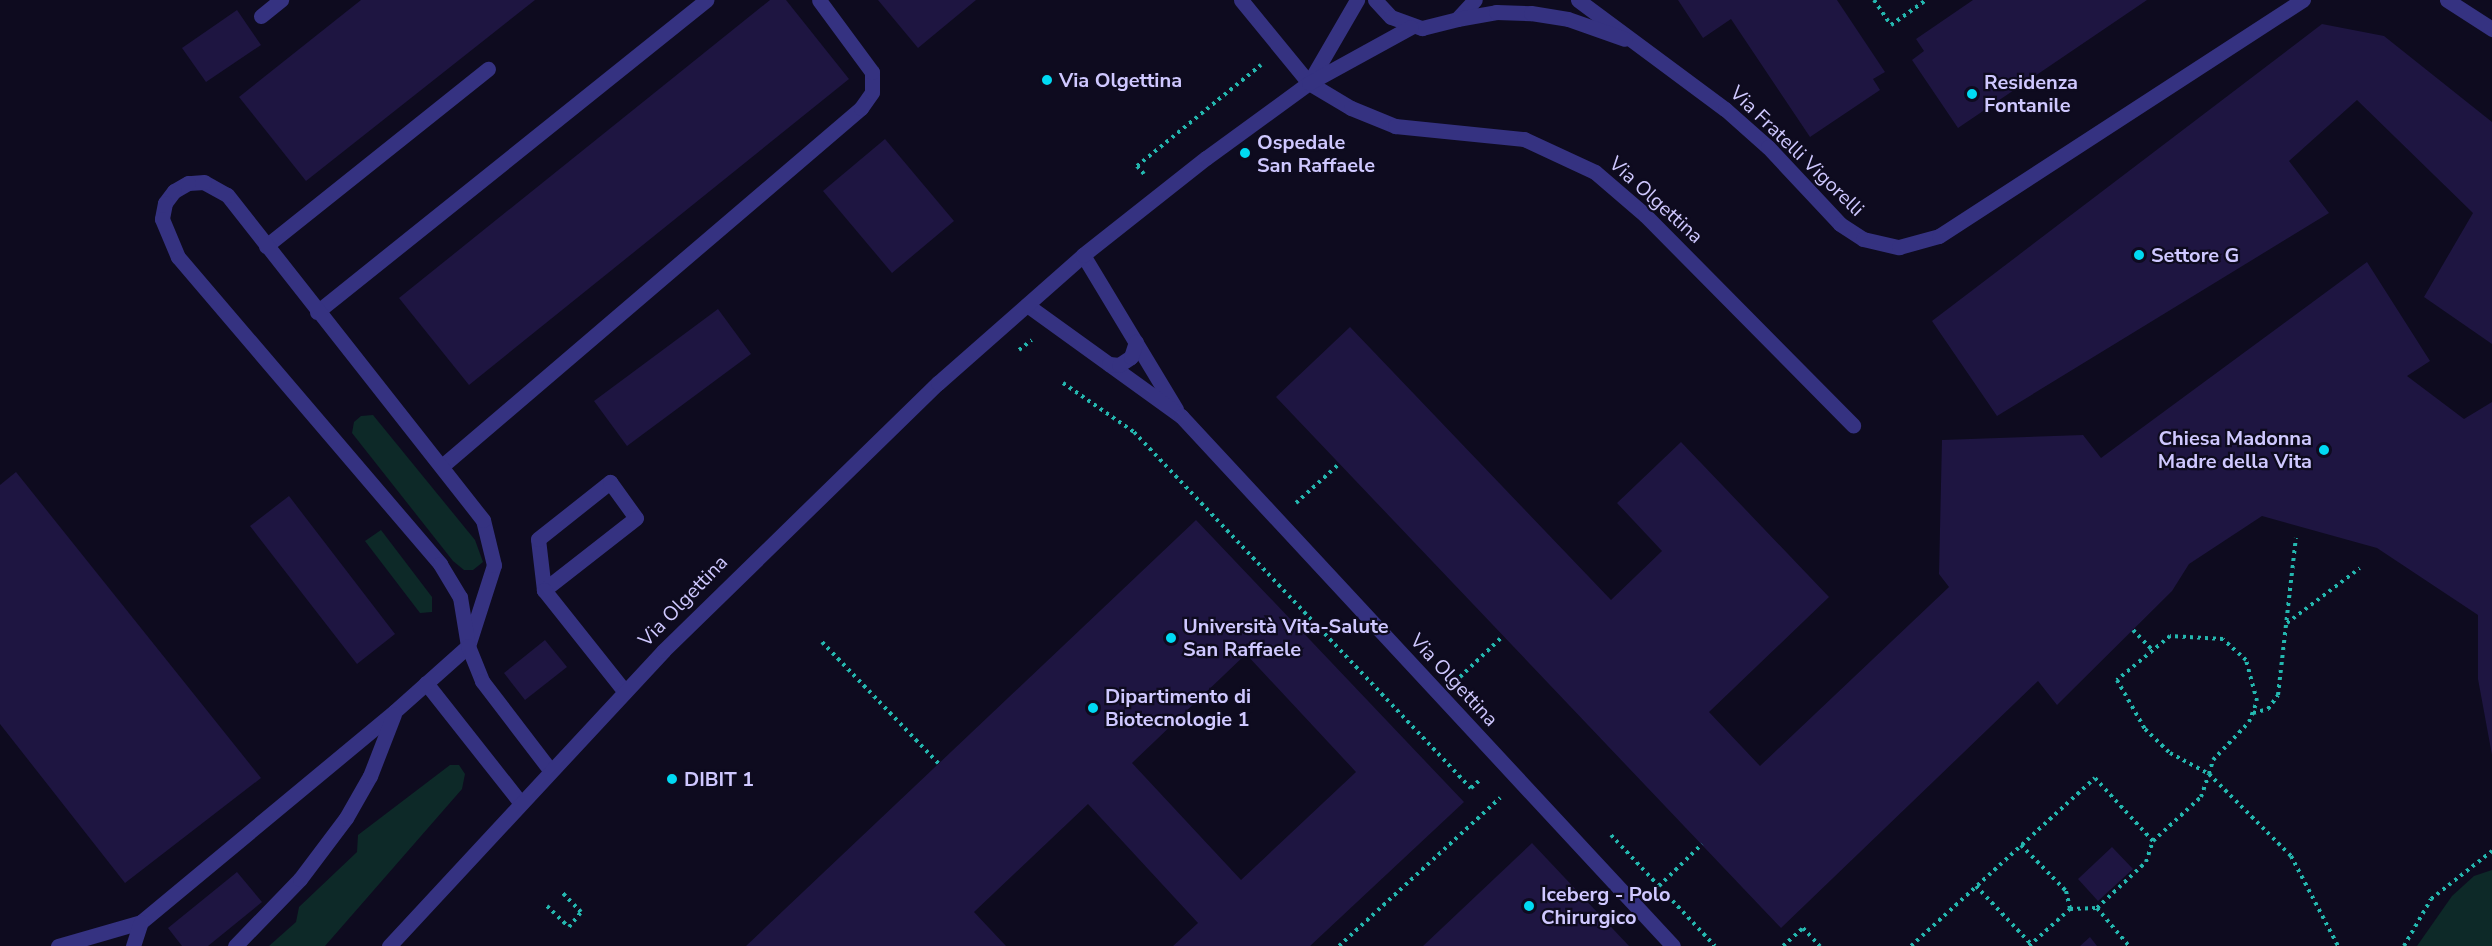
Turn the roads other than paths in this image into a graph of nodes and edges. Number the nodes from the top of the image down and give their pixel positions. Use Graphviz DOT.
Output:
graph roads {
  1 [pos="281,0"];
  2 [pos="707,0"];
  3 [pos="819,0"];
  4 [pos="1241,0"];
  5 [pos="1357,0"];
  6 [pos="1375,0"];
  7 [pos="1475,0"];
  8 [pos="1578,0"];
  9 [pos="2303,0"];
  10 [pos="2447,0"];
  11 [pos="261,16"];
  12 [pos="1457,19"];
  13 [pos="1412,27"];
  14 [pos="2492,29"];
  15 [pos="1640,44"];
  16 [pos="488,69"];
  17 [pos="1309,83"];
  18 [pos="266,246"];
  19 [pos="1083,255"];
  20 [pos="1027,305"];
  21 [pos="317,312"];
  22 [pos="1136,342"];
  23 [pos="1109,364"];
  24 [pos="1180,416"];
  25 [pos="1853,424"];
  26 [pos="442,466"];
  27 [pos="544,590"];
  28 [pos="468,646"];
  29 [pos="426,682"];
  30 [pos="625,692"];
  31 [pos="395,711"];
  32 [pos="550,770"];
  33 [pos="520,802"];
  34 [pos="141,922"];
  35 [pos="58,946"];
  36 [pos="133,946"];
  37 [pos="235,946"];
  38 [pos="389,946"];
  39 [pos="1673,946"];
  1 -- 11 [label="street"];
  2 -- 21 [label="street"];
  3 -- 26 [label="street"];
  4 -- 17 [label="street, Via Olgettina"];
  5 -- 17 [label="street, Via Olgettina"];
  6 -- 13 [label="street"];
  7 -- 12 [label="street"];
  8 -- 15 [label="street, Via Fratelli Vigorelli"];
  9 -- 15 [label="street, Via Fratelli Vigorelli"];
  10 -- 14 [label="street"];
  12 -- 13 [label="street, Via Fratelli Vigorelli"];
  12 -- 15 [label="street, Via Fratelli Vigorelli"];
  13 -- 17 [label="street, Via Olgettina"];
  16 -- 18 [label="street"];
  17 -- 19 [label="street, Via Olgettina"];
  17 -- 25 [label="street, Via Olgettina"];
  18 -- 21 [label="street"];
  18 -- 28 [label="street"];
  19 -- 20 [label="street, Via Olgettina"];
  19 -- 22 [label="street, Via Olgettina"];
  20 -- 23 [label="street, Via Olgettina"];
  20 -- 30 [label="street, Via Olgettina"];
  21 -- 26 [label="street"];
  22 -- 23 [label="street"];
  22 -- 24 [label="street, Via Olgettina"];
  23 -- 24 [label="street, Via Olgettina"];
  24 -- 39 [label="street, Via Olgettina"];
  26 -- 28 [label="street"];
  27 -- 27 [label="street"];
  27 -- 30 [label="street"];
  28 -- 29 [label="street"];
  28 -- 32 [label="street"];
  29 -- 31 [label="street"];
  29 -- 33 [label="street"];
  30 -- 32 [label="street, Via Olgettina"];
  31 -- 34 [label="street"];
  31 -- 37 [label="street"];
  32 -- 33 [label="street, Via Olgettina"];
  33 -- 38 [label="street, Via Olgettina"];
  34 -- 35 [label="street"];
  34 -- 36 [label="street"];
}
